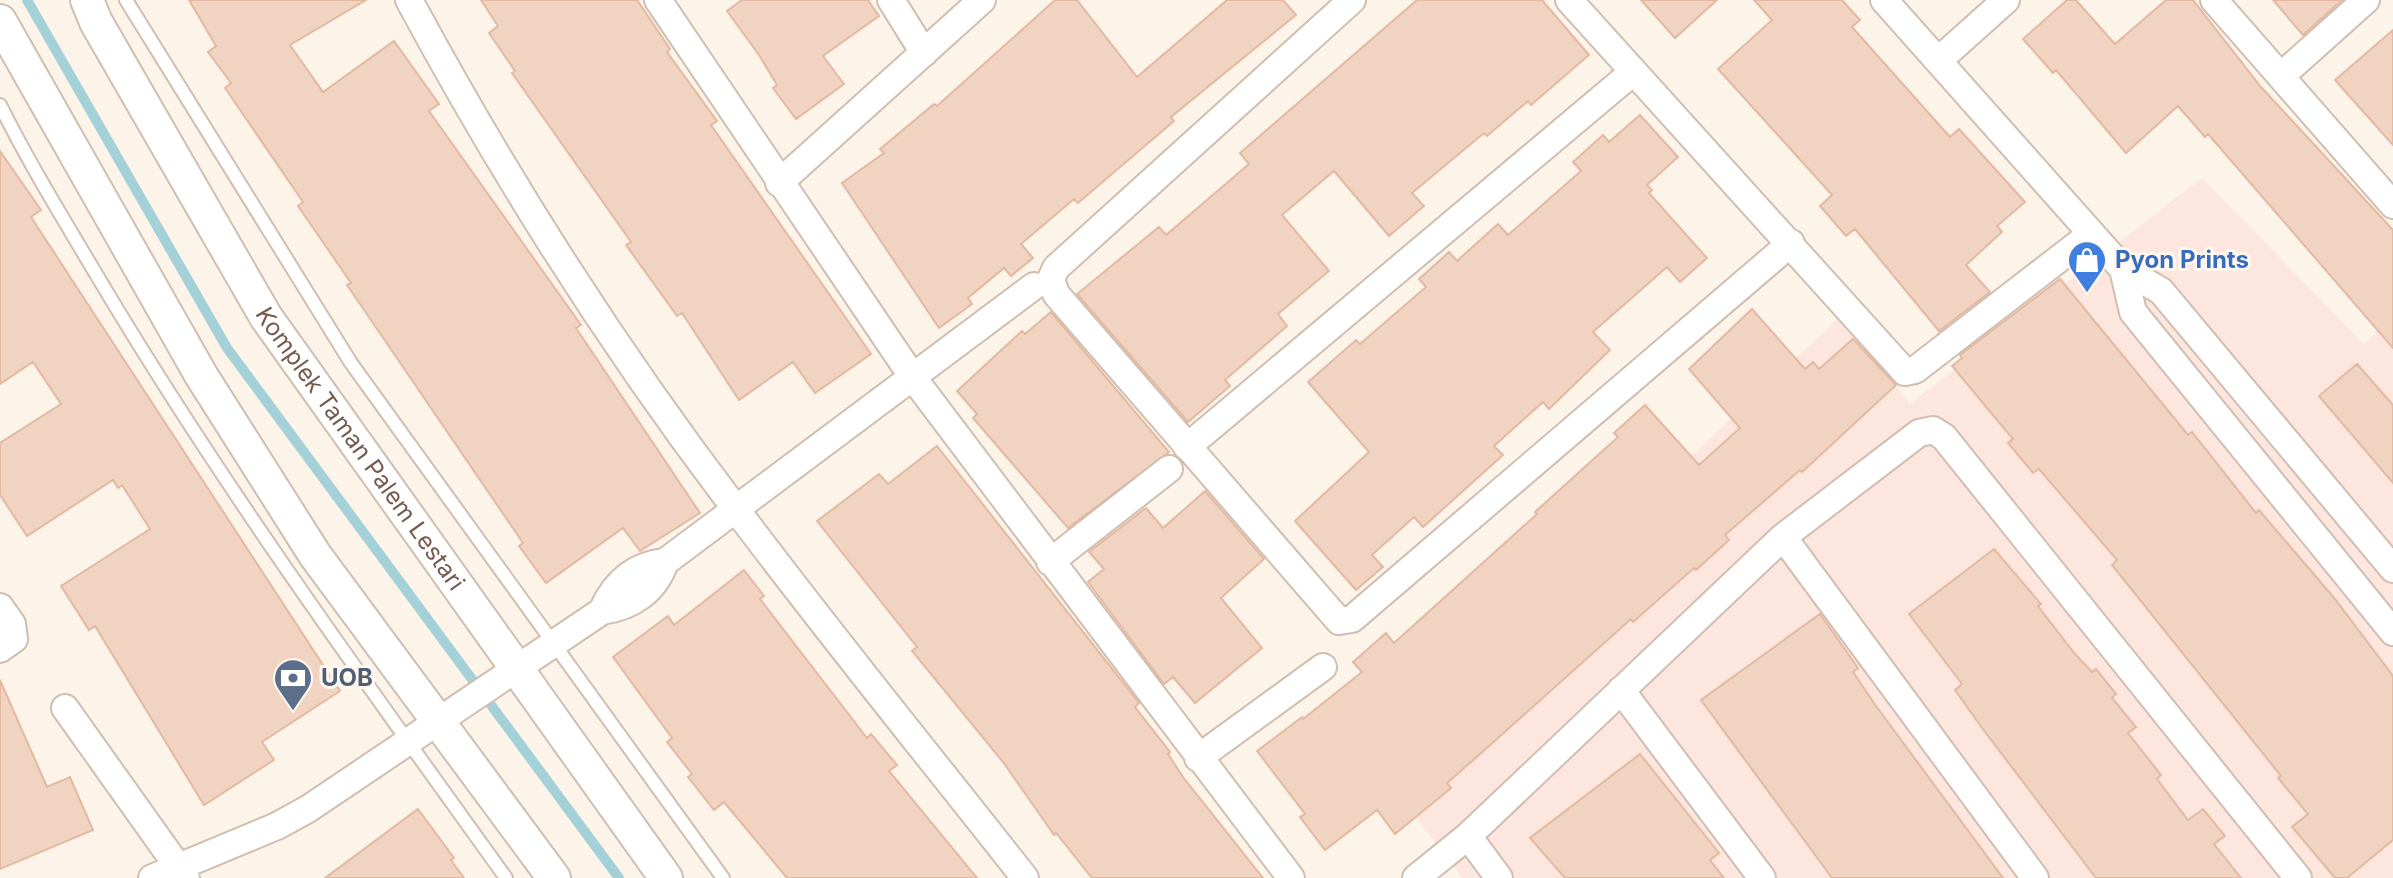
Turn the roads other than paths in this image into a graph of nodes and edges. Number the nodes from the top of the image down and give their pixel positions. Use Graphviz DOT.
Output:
graph roads {
  1 [pos="409,0"];
  2 [pos="658,0"];
  3 [pos="891,0"];
  4 [pos="982,0"];
  5 [pos="1352,0"];
  6 [pos="1569,0"];
  7 [pos="1884,0"];
  8 [pos="2006,0"];
  9 [pos="2214,0"];
  10 [pos="2366,0"];
  11 [pos="110,10"];
  12 [pos="0,21"];
  13 [pos="924,53"];
  14 [pos="1939,60"];
  15 [pos="1633,72"];
  16 [pos="2281,76"];
  17 [pos="0,105"];
  18 [pos="779,183"];
  19 [pos="2393,205"];
  20 [pos="2091,234"];
  21 [pos="1791,243"];
  22 [pos="2123,269"];
  23 [pos="1034,286"];
  24 [pos="914,379"];
  25 [pos="2272,421"];
  26 [pos="2239,445"];
  27 [pos="1187,447"];
  28 [pos="1169,469"];
  29 [pos="737,511"];
  30 [pos="1783,537"];
  31 [pos="1050,562"];
  32 [pos="2393,569"];
  33 [pos="0,607"];
  34 [pos="2393,632"];
  35 [pos="556,642"];
  36 [pos="0,649"];
  37 [pos="1323,667"];
  38 [pos="507,674"];
  39 [pos="1621,690"];
  40 [pos="65,708"];
  41 [pos="451,714"];
  42 [pos="408,742"];
  43 [pos="1198,758"];
  44 [pos="1468,836"];
  45 [pos="182,873"];
  46 [pos="152,878"];
  47 [pos="506,878"];
  48 [pos="554,878"];
  49 [pos="666,878"];
  50 [pos="723,878"];
  51 [pos="1025,878"];
  52 [pos="1291,878"];
  53 [pos="1416,878"];
  54 [pos="1499,878"];
  55 [pos="1762,878"];
  56 [pos="2035,878"];
  57 [pos="2298,878"];
  1 -- 29 [label="street"];
  2 -- 18 [label="street"];
  3 -- 13 [label="street"];
  4 -- 13 [label="street"];
  5 -- 27 [label="street"];
  6 -- 15 [label="street"];
  7 -- 14 [label="street"];
  8 -- 14 [label="street"];
  9 -- 16 [label="street"];
  10 -- 16 [label="street"];
  11 -- 35 [label="lane"];
  11 -- 38 [label="street, Komplek Taman Palem Lestari"];
  12 -- 41 [label="street"];
  13 -- 18 [label="street"];
  14 -- 20 [label="street"];
  15 -- 21 [label="street"];
  15 -- 27 [label="street"];
  16 -- 19 [label="street"];
  17 -- 42 [label="lane"];
  18 -- 24 [label="street"];
  20 -- 21 [label="street"];
  20 -- 22 [label="street"];
  21 -- 27 [label="street"];
  22 -- 25 [label="street"];
  22 -- 26 [label="street"];
  23 -- 24 [label="street"];
  24 -- 29 [label="street"];
  24 -- 31 [label="street"];
  25 -- 26 [label="street"];
  25 -- 32 [label="street"];
  26 -- 34 [label="street"];
  28 -- 31 [label="street"];
  29 -- 35 [label="street"];
  29 -- 51 [label="street"];
  30 -- 39 [label="street"];
  30 -- 56 [label="street"];
  30 -- 57 [label="street"];
  31 -- 43 [label="street"];
  33 -- 36 [label="street"];
  35 -- 38 [label="street"];
  35 -- 50 [label="lane"];
  37 -- 43 [label="street"];
  38 -- 41 [label="street"];
  38 -- 49 [label="street, Komplek Taman Palem Lestari"];
  39 -- 44 [label="street"];
  39 -- 55 [label="street"];
  40 -- 45 [label="street"];
  41 -- 42 [label="street"];
  41 -- 48 [label="street"];
  42 -- 45 [label="street"];
  42 -- 47 [label="lane"];
  43 -- 52 [label="street"];
  44 -- 53 [label="street"];
  44 -- 54 [label="street"];
  45 -- 46 [label="street"];
}
